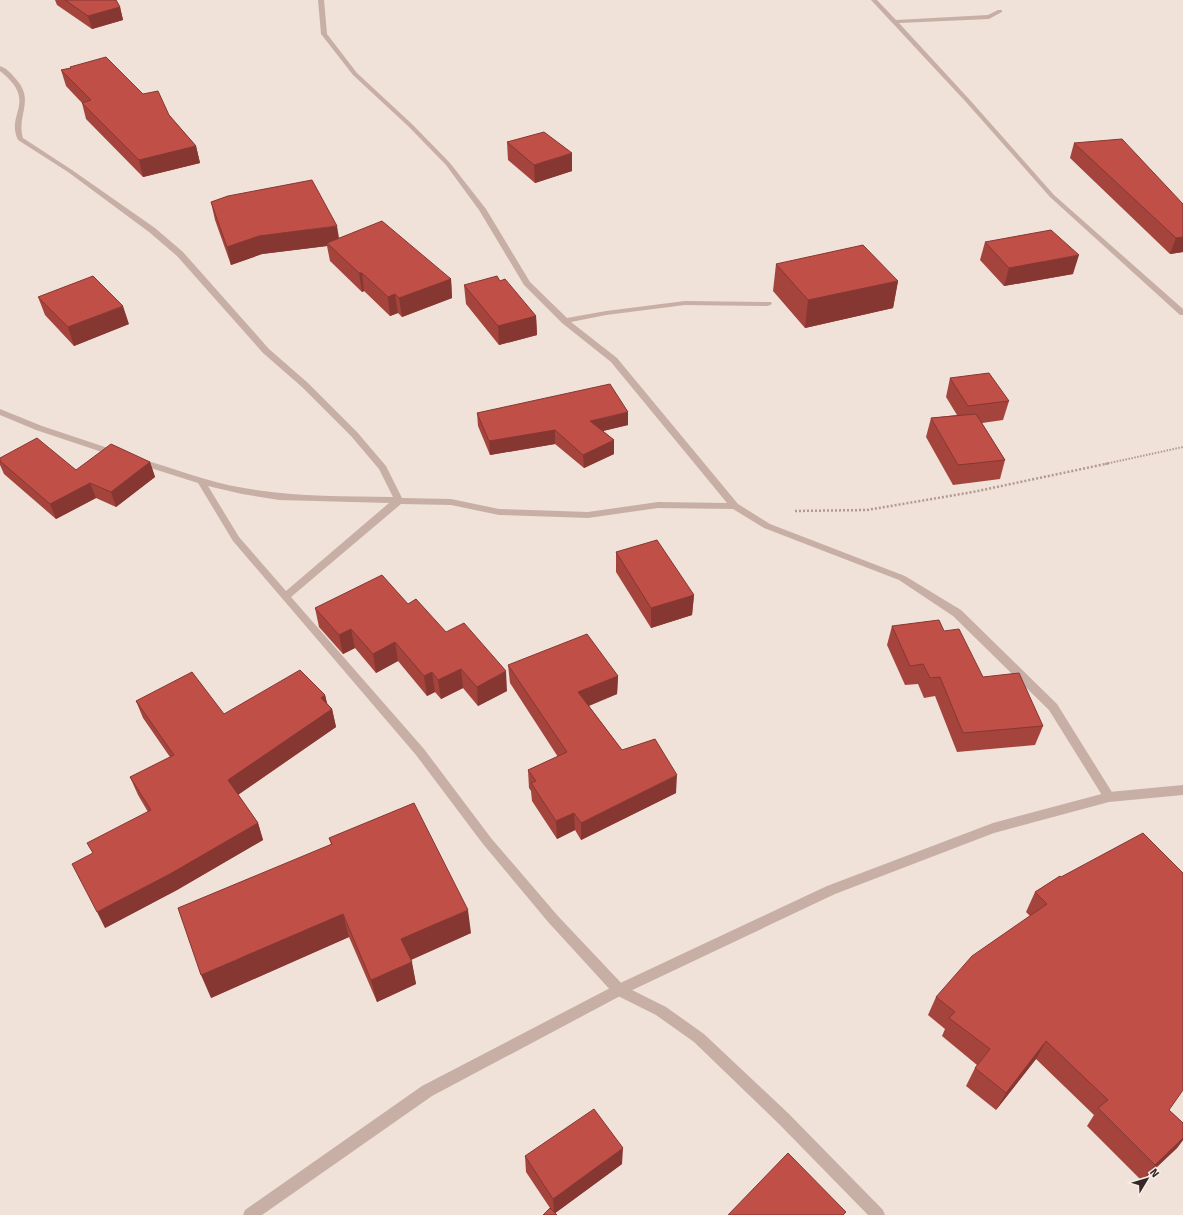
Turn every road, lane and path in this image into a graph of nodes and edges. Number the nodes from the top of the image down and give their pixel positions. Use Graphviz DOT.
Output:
graph roads {
  1 [pos="321,0"];
  2 [pos="874,0"];
  3 [pos="1000,11"];
  4 [pos="894,22"];
  5 [pos="0,68"];
  6 [pos="768,304"];
  7 [pos="1183,313"];
  8 [pos="565,321"];
  9 [pos="0,412"];
  10 [pos="1183,447"];
  11 [pos="201,481"];
  12 [pos="399,500"];
  13 [pos="735,506"];
  14 [pos="789,511"];
  15 [pos="286,597"];
  16 [pos="1183,790"];
  17 [pos="1109,797"];
  18 [pos="619,990"];
  19 [pos="250,1215"];
  20 [pos="878,1215"];
  1 -- 8 [label="street"];
  2 -- 4 [label="street"];
  3 -- 4 [label="street"];
  4 -- 7 [label="street"];
  5 -- 12 [label="street"];
  6 -- 8 [label="street"];
  8 -- 13 [label="street"];
  9 -- 11 [label="street"];
  10 -- 14 [label="path"];
  11 -- 12 [label="street"];
  11 -- 15 [label="street"];
  12 -- 13 [label="street"];
  12 -- 15 [label="street"];
  13 -- 17 [label="street"];
  15 -- 18 [label="street"];
  16 -- 17 [label="street"];
  17 -- 18 [label="street"];
  18 -- 19 [label="street"];
  18 -- 20 [label="street"];
}
